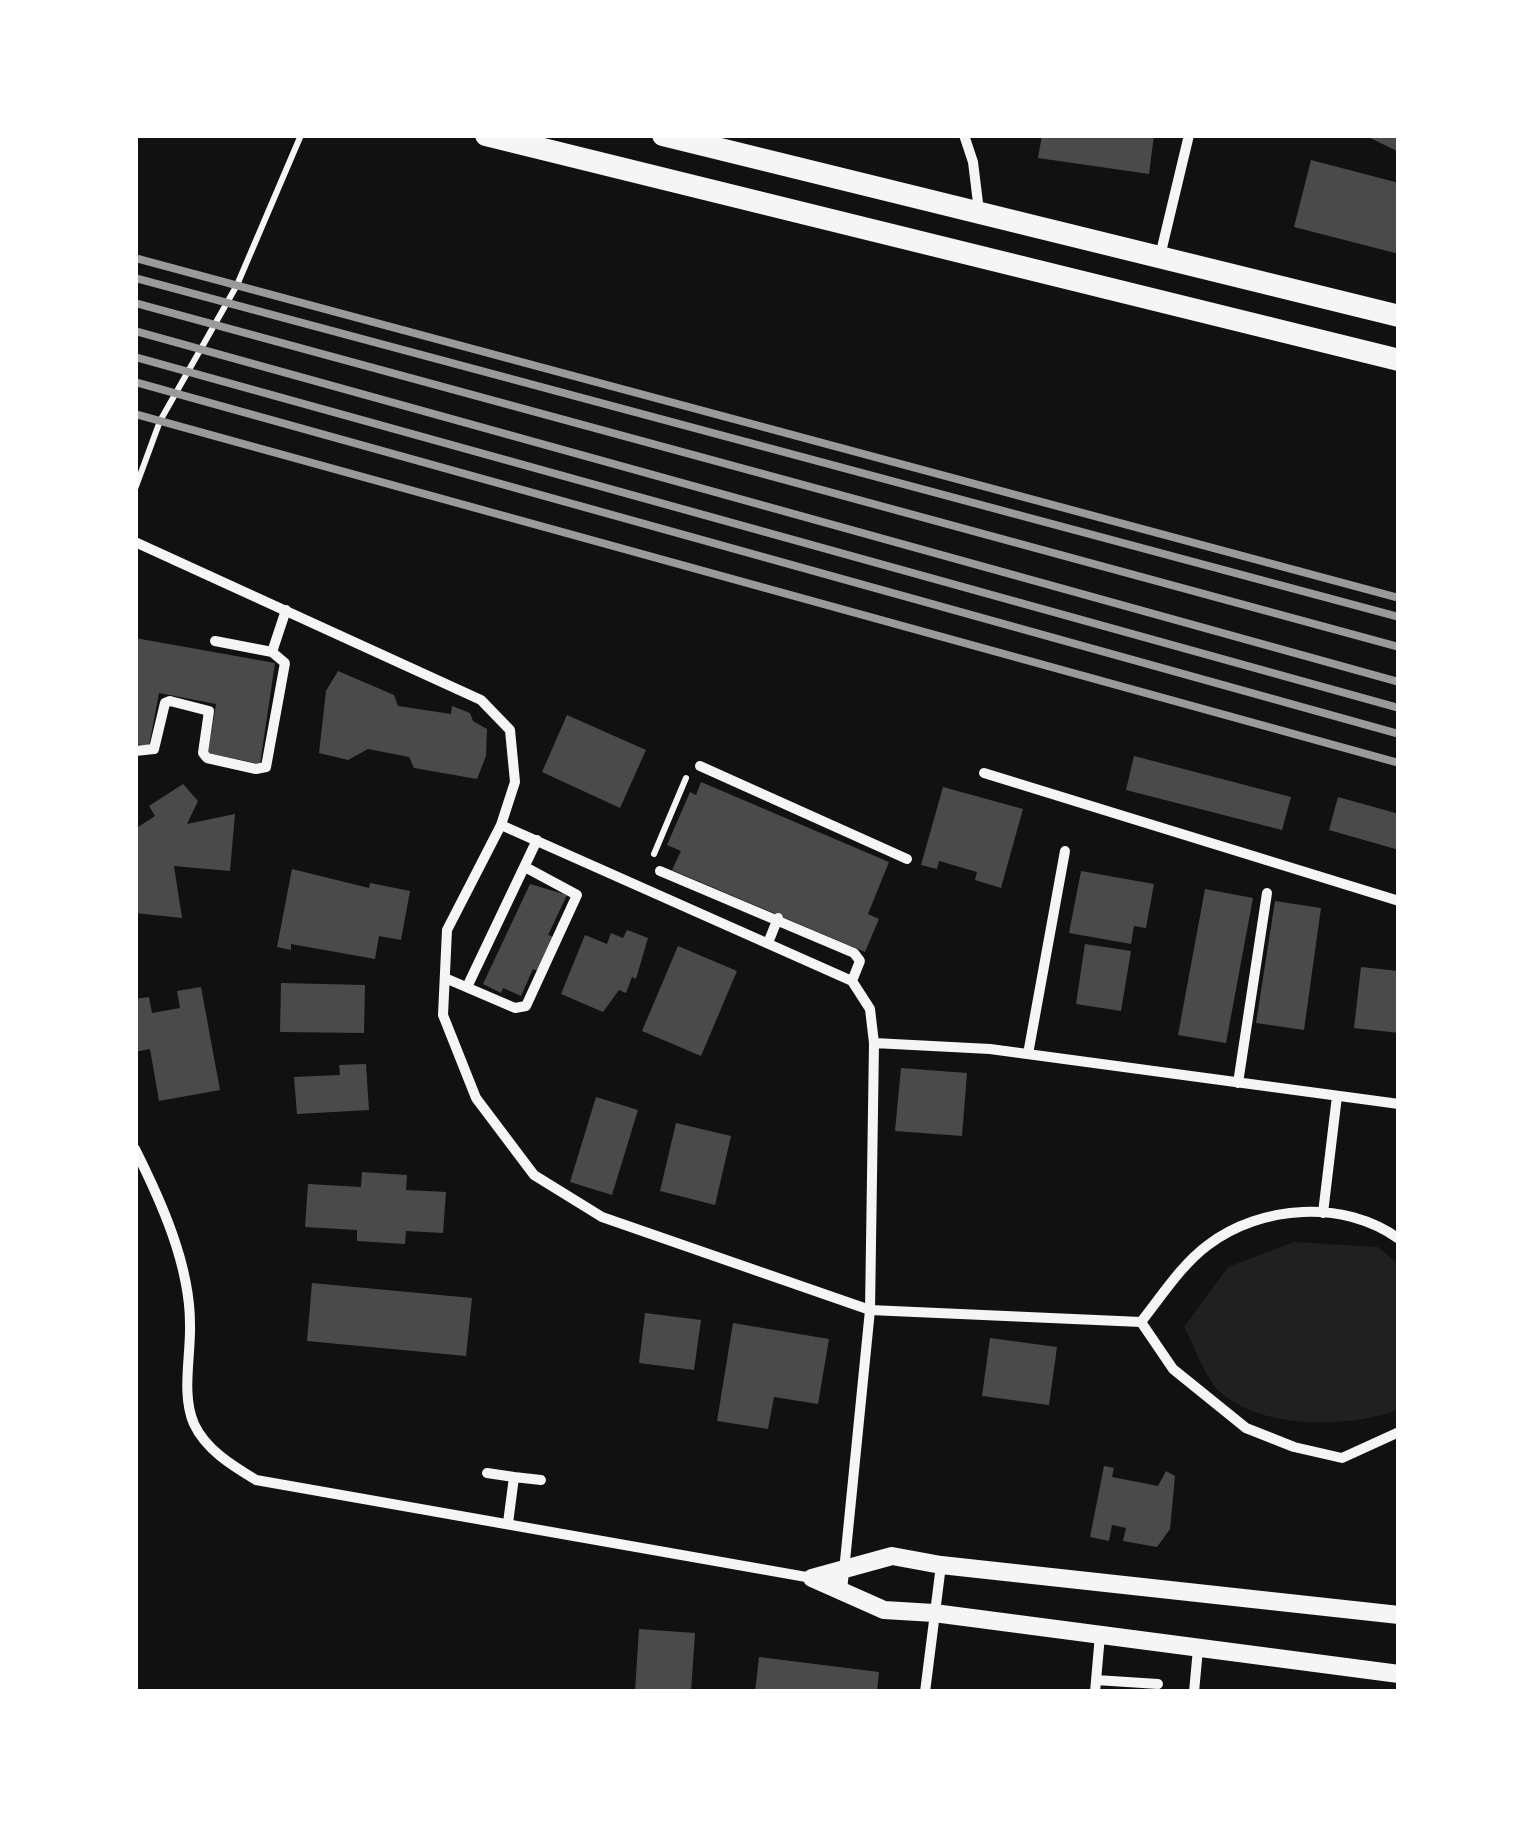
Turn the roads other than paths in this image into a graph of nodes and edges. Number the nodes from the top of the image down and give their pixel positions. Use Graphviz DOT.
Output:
graph roads {
  1 [pos="486,135"];
  2 [pos="663,135"];
  3 [pos="964,135"];
  4 [pos="1189,135"];
  5 [pos="979,212"];
  6 [pos="1160,257"];
  7 [pos="1399,316"];
  8 [pos="1399,360"];
  9 [pos="135,542"];
  10 [pos="286,610"];
  11 [pos="214,641"];
  12 [pos="272,652"];
  13 [pos="135,752"];
  14 [pos="700,766"];
  15 [pos="984,773"];
  16 [pos="501,824"];
  17 [pos="537,840"];
  18 [pos="1065,850"];
  19 [pos="907,859"];
  20 [pos="525,867"];
  21 [pos="660,870"];
  22 [pos="1267,893"];
  23 [pos="1399,902"];
  24 [pos="778,919"];
  25 [pos="768,943"];
  26 [pos="445,978"];
  27 [pos="852,980"];
  28 [pos="467,987"];
  29 [pos="874,1044"];
  30 [pos="1028,1054"];
  31 [pos="1238,1083"];
  32 [pos="1337,1096"];
  33 [pos="1399,1104"];
  34 [pos="135,1149"];
  35 [pos="1323,1213"];
  36 [pos="1399,1238"];
  37 [pos="870,1310"];
  38 [pos="1141,1322"];
  39 [pos="1399,1432"];
  40 [pos="487,1473"];
  41 [pos="514,1476"];
  42 [pos="540,1480"];
  43 [pos="508,1523"];
  44 [pos="941,1565"];
  45 [pos="844,1569"];
  46 [pos="812,1578"];
  47 [pos="842,1591"];
  48 [pos="934,1612"];
  49 [pos="1399,1615"];
  50 [pos="1100,1635"];
  51 [pos="1198,1649"];
  52 [pos="1399,1674"];
  53 [pos="1158,1684"];
  54 [pos="1096,1686"];
  55 [pos="925,1692"];
  56 [pos="1194,1692"];
  1 -- 8 [label="main road"];
  2 -- 5 [label="main road"];
  3 -- 5 [label="street"];
  4 -- 6 [label="street"];
  5 -- 6 [label="main road"];
  6 -- 7 [label="main road"];
  9 -- 10 [label="street"];
  10 -- 12 [label="street"];
  10 -- 16 [label="street"];
  11 -- 12 [label="street"];
  12 -- 13 [label="street"];
  14 -- 19 [label="street"];
  15 -- 23 [label="street"];
  16 -- 17 [label="street"];
  16 -- 26 [label="street"];
  17 -- 20 [label="street"];
  17 -- 25 [label="street"];
  18 -- 30 [label="street"];
  20 -- 28 [label="street"];
  20 -- 28 [label="street"];
  21 -- 24 [label="street"];
  22 -- 31 [label="street"];
  24 -- 25 [label="street"];
  24 -- 27 [label="street"];
  25 -- 27 [label="street"];
  26 -- 28 [label="street"];
  26 -- 37 [label="street"];
  27 -- 29 [label="street"];
  29 -- 30 [label="street"];
  29 -- 37 [label="street"];
  30 -- 31 [label="street"];
  31 -- 32 [label="street"];
  32 -- 33 [label="street"];
  32 -- 35 [label="street"];
  34 -- 43 [label="street"];
  35 -- 36 [label="street"];
  35 -- 38 [label="street"];
  37 -- 38 [label="street"];
  37 -- 45 [label="street"];
  38 -- 39 [label="street"];
  40 -- 41 [label="street"];
  41 -- 42 [label="street"];
  41 -- 43 [label="street"];
  43 -- 46 [label="street"];
  44 -- 45 [label="street"];
  44 -- 48 [label="street"];
  44 -- 49 [label="street"];
  45 -- 46 [label="street"];
  45 -- 47 [label="street"];
  46 -- 47 [label="street"];
  47 -- 48 [label="street"];
  48 -- 50 [label="street"];
  48 -- 55 [label="street"];
  50 -- 51 [label="street"];
  50 -- 54 [label="street"];
  51 -- 52 [label="street"];
  51 -- 56 [label="street"];
  53 -- 54 [label="street"];
}
